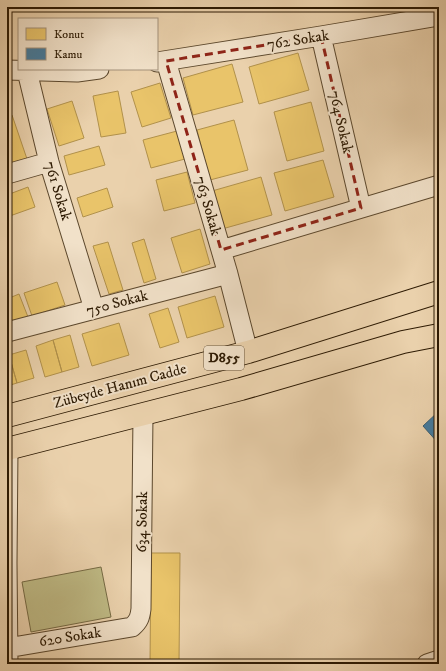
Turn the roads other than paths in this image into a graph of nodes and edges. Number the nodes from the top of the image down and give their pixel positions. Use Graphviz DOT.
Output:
graph roads {
  1 [pos="439,16"];
  2 [pos="321,36"];
  3 [pos="162,62"];
  4 [pos="7,70"];
  5 [pos="91,70"];
  6 [pos="27,71"];
  7 [pos="49,162"];
  8 [pos="7,174"];
  9 [pos="439,185"];
  10 [pos="361,208"];
  11 [pos="221,250"];
  12 [pos="228,274"];
  13 [pos="439,292"];
  14 [pos="94,309"];
  15 [pos="7,332"];
  16 [pos="439,334"];
  17 [pos="248,352"];
  18 [pos="143,414"];
  19 [pos="7,416"];
  20 [pos="8,449"];
  21 [pos="7,563"];
  22 [pos="132,627"];
  23 [pos="8,653"];
  24 [pos="439,660"];
  25 [pos="427,664"];
  1 -- 2 [label="street, 762 Sokak"];
  2 -- 3 [label="street, 762 Sokak"];
  2 -- 10 [label="street, 764 Sokak"];
  3 -- 11 [label="street, 763 Sokak"];
  4 -- 6 [label="street"];
  5 -- 6 [label="street"];
  6 -- 7 [label="street, 761 Sokak"];
  7 -- 8 [label="street"];
  7 -- 14 [label="street, 761 Sokak"];
  9 -- 10 [label="street"];
  10 -- 11 [label="street"];
  11 -- 12 [label="street, 763 Sokak"];
  12 -- 14 [label="street, 750 Sokak"];
  12 -- 17 [label="street, 763 Sokak"];
  13 -- 17 [label="highway, Zübeyde Hanım Cadde / D855"];
  14 -- 15 [label="street, 750 Sokak"];
  16 -- 18 [label="highway, D855"];
  17 -- 19 [label="highway, Zübeyde Hanım Cadde / D855"];
  18 -- 20 [label="highway, D855"];
  18 -- 22 [label="street, 634 Sokak"];
  20 -- 21 [label="street"];
  21 -- 23 [label="street"];
  22 -- 23 [label="street, 620 Sokak"];
  24 -- 25 [label="street"];
}
